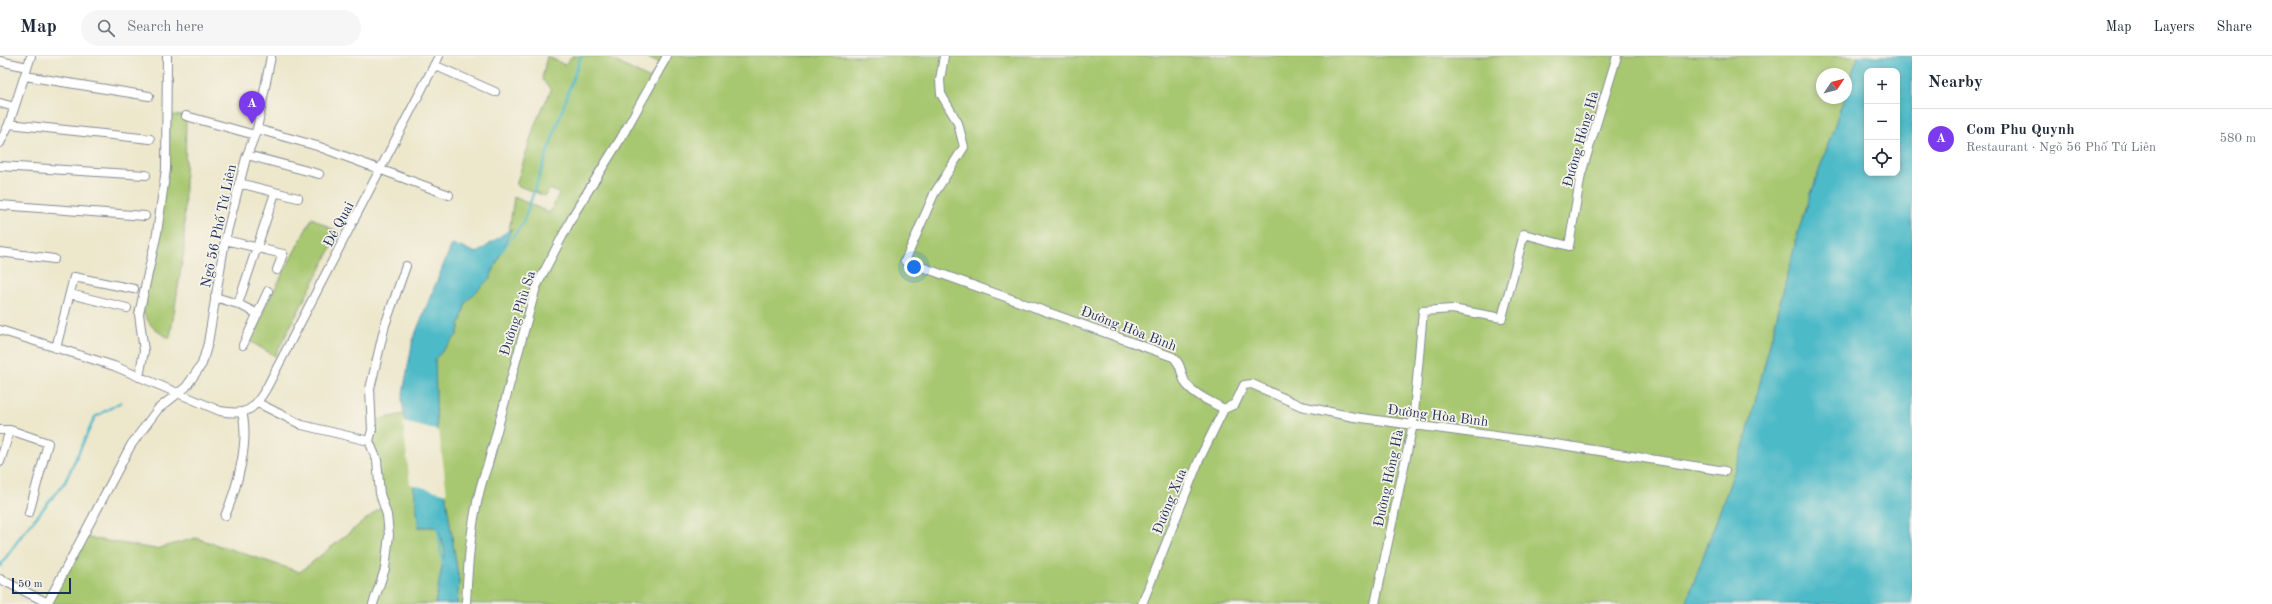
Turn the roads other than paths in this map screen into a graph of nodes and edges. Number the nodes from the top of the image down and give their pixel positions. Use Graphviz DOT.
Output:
graph roads {
  1 [pos="31,56"];
  2 [pos="167,56"];
  3 [pos="271,56"];
  4 [pos="439,56"];
  5 [pos="667,56"];
  6 [pos="944,56"];
  7 [pos="1617,56"];
  8 [pos="0,61"];
  9 [pos="434,65"];
  10 [pos="27,67"];
  11 [pos="25,76"];
  12 [pos="495,92"];
  13 [pos="149,96"];
  14 [pos="0,103"];
  15 [pos="14,108"];
  16 [pos="186,116"];
  17 [pos="9,124"];
  18 [pos="256,132"];
  19 [pos="150,139"];
  20 [pos="0,141"];
  21 [pos="247,155"];
  22 [pos="0,166"];
  23 [pos="381,168"];
  24 [pos="319,174"];
  25 [pos="146,175"];
  26 [pos="239,183"];
  27 [pos="275,193"];
  28 [pos="449,195"];
  29 [pos="298,198"];
  30 [pos="0,205"];
  31 [pos="145,216"];
  32 [pos="225,240"];
  33 [pos="257,248"];
  34 [pos="0,252"];
  35 [pos="54,259"];
  36 [pos="406,266"];
  37 [pos="277,270"];
  38 [pos="134,289"];
  39 [pos="268,291"];
  40 [pos="70,294"];
  41 [pos="215,297"];
  42 [pos="238,304"];
  43 [pos="128,308"];
  44 [pos="258,314"];
  45 [pos="0,330"];
  46 [pos="243,345"];
  47 [pos="56,348"];
  48 [pos="140,377"];
  49 [pos="177,394"];
  50 [pos="258,403"];
  51 [pos="1224,409"];
  52 [pos="242,412"];
  53 [pos="1413,424"];
  54 [pos="0,430"];
  55 [pos="10,430"];
  56 [pos="369,441"];
  57 [pos="0,462"];
  58 [pos="1725,471"];
  59 [pos="29,513"];
  60 [pos="225,516"];
  61 [pos="0,579"];
  62 [pos="48,603"];
  63 [pos="373,604"];
  64 [pos="466,604"];
  65 [pos="1142,604"];
  66 [pos="1375,604"];
  1 -- 10 [label="street"];
  2 -- 48 [label="street"];
  3 -- 18 [label="street, Ngõ 56 Phố Tứ Liên"];
  4 -- 9 [label="street, Đê Quai"];
  5 -- 64 [label="street, Đường Phù Sa"];
  6 -- 51 [label="street, Đường Hòa Bình"];
  7 -- 53 [label="street, Đường Hồng Hà"];
  8 -- 10 [label="street"];
  9 -- 12 [label="street"];
  9 -- 23 [label="street, Đê Quai"];
  10 -- 11 [label="street"];
  11 -- 13 [label="street"];
  11 -- 15 [label="street"];
  14 -- 15 [label="street"];
  15 -- 17 [label="street"];
  16 -- 18 [label="street"];
  17 -- 19 [label="street"];
  17 -- 20 [label="street"];
  18 -- 21 [label="street, Ngõ 56 Phố Tứ Liên"];
  18 -- 23 [label="street"];
  21 -- 24 [label="street"];
  21 -- 26 [label="street, Ngõ 56 Phố Tứ Liên"];
  22 -- 25 [label="street"];
  23 -- 28 [label="street"];
  23 -- 50 [label="street, Đê Quai"];
  26 -- 27 [label="street"];
  26 -- 32 [label="street, Ngõ 56 Phố Tứ Liên"];
  27 -- 29 [label="street"];
  27 -- 33 [label="street"];
  30 -- 31 [label="street"];
  32 -- 33 [label="street"];
  32 -- 41 [label="street, Ngõ 56 Phố Tứ Liên"];
  33 -- 37 [label="street"];
  33 -- 42 [label="street"];
  34 -- 35 [label="street"];
  36 -- 56 [label="street"];
  38 -- 40 [label="street"];
  39 -- 44 [label="street"];
  40 -- 43 [label="street"];
  40 -- 47 [label="street"];
  41 -- 42 [label="street"];
  41 -- 49 [label="street, Ngõ 56 Phố Tứ Liên"];
  42 -- 44 [label="street"];
  44 -- 46 [label="street"];
  45 -- 47 [label="street"];
  47 -- 48 [label="street"];
  48 -- 49 [label="street"];
  49 -- 52 [label="street"];
  49 -- 62 [label="street, Ngõ 56 Phố Tứ Liên"];
  50 -- 52 [label="street"];
  50 -- 56 [label="street"];
  51 -- 53 [label="street, Đường Hòa Bình"];
  51 -- 65 [label="street, Đường Xưa"];
  52 -- 60 [label="street"];
  53 -- 58 [label="street, Đường Hòa Bình"];
  53 -- 66 [label="street, Đường Hồng Hà"];
  54 -- 55 [label="street"];
  55 -- 57 [label="street"];
  55 -- 59 [label="street"];
  56 -- 63 [label="street"];
  61 -- 62 [label="street"];
}
